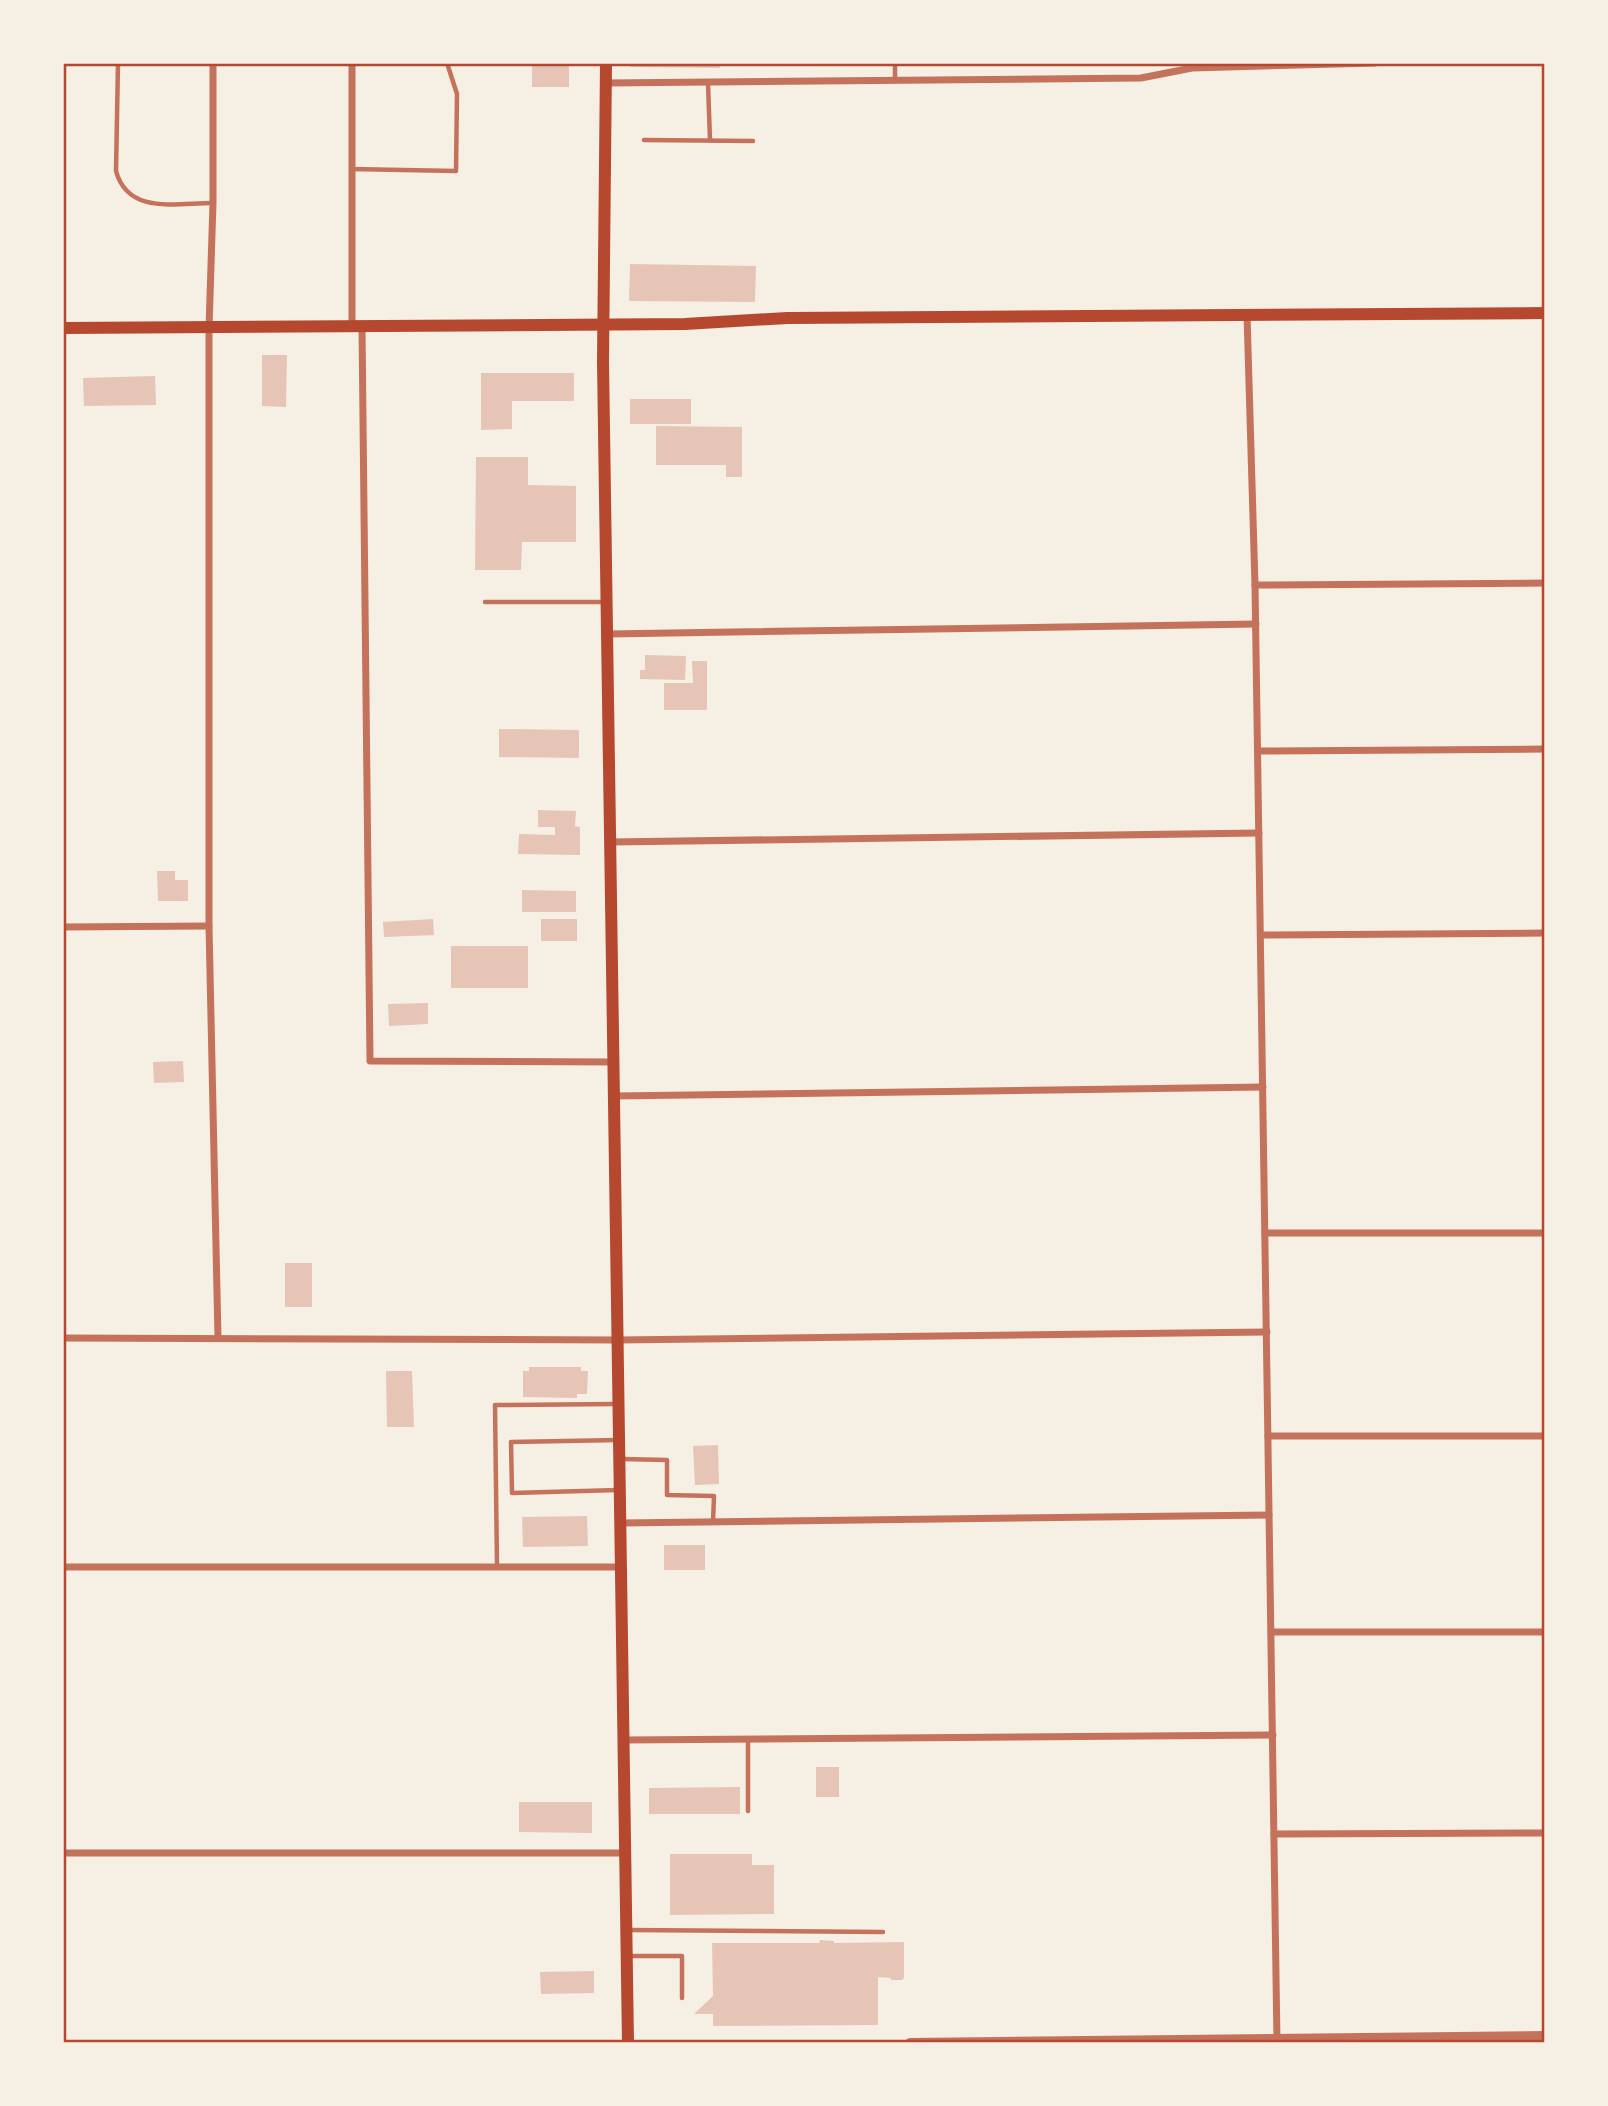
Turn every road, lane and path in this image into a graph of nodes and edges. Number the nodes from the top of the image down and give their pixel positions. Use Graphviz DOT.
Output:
graph roads {
  1 [pos="118,63"];
  2 [pos="213,63"];
  3 [pos="352,63"];
  4 [pos="447,63"];
  5 [pos="606,63"];
  6 [pos="895,63"];
  7 [pos="1375,63"];
  8 [pos="895,80"];
  9 [pos="708,82"];
  10 [pos="606,83"];
  11 [pos="644,140"];
  12 [pos="710,140"];
  13 [pos="753,141"];
  14 [pos="351,169"];
  15 [pos="213,203"];
  16 [pos="1545,313"];
  17 [pos="1247,315"];
  18 [pos="603,325"];
  19 [pos="357,327"];
  20 [pos="63,328"];
  21 [pos="209,328"];
  22 [pos="1545,583"];
  23 [pos="1255,585"];
  24 [pos="485,602"];
  25 [pos="608,602"];
  26 [pos="1256,624"];
  27 [pos="608,634"];
  28 [pos="1545,749"];
  29 [pos="1258,751"];
  30 [pos="1259,834"];
  31 [pos="611,842"];
  32 [pos="63,926"];
  33 [pos="209,926"];
  34 [pos="1545,933"];
  35 [pos="1261,935"];
  36 [pos="614,1062"];
  37 [pos="1263,1087"];
  38 [pos="614,1096"];
  39 [pos="1545,1233"];
  40 [pos="1265,1234"];
  41 [pos="1267,1332"];
  42 [pos="63,1338"];
  43 [pos="218,1338"];
  44 [pos="618,1340"];
  45 [pos="619,1404"];
  46 [pos="1268,1436"];
  47 [pos="1545,1436"];
  48 [pos="620,1440"];
  49 [pos="620,1459"];
  50 [pos="620,1490"];
  51 [pos="1269,1515"];
  52 [pos="713,1522"];
  53 [pos="621,1523"];
  54 [pos="63,1567"];
  55 [pos="497,1567"];
  56 [pos="621,1567"];
  57 [pos="1271,1632"];
  58 [pos="1545,1632"];
  59 [pos="1273,1735"];
  60 [pos="624,1740"];
  61 [pos="748,1740"];
  62 [pos="748,1811"];
  63 [pos="1274,1833"];
  64 [pos="1545,1833"];
  65 [pos="63,1853"];
  66 [pos="626,1853"];
  67 [pos="627,1930"];
  68 [pos="883,1931"];
  69 [pos="627,1956"];
  70 [pos="682,1998"];
  71 [pos="1545,2036"];
  72 [pos="1277,2041"];
  73 [pos="628,2043"];
  74 [pos="910,2043"];
  1 -- 15 [label="lane"];
  2 -- 15 [label="street"];
  3 -- 14 [label="street"];
  4 -- 14 [label="lane"];
  5 -- 10 [label="main road"];
  6 -- 8 [label="lane"];
  7 -- 8 [label="street"];
  8 -- 9 [label="street"];
  9 -- 10 [label="street"];
  9 -- 12 [label="lane"];
  10 -- 18 [label="main road"];
  11 -- 12 [label="lane"];
  12 -- 13 [label="lane"];
  14 -- 19 [label="street"];
  15 -- 21 [label="street"];
  16 -- 17 [label="main road"];
  17 -- 18 [label="main road"];
  17 -- 23 [label="street"];
  18 -- 19 [label="main road"];
  18 -- 25 [label="main road"];
  19 -- 21 [label="main road"];
  19 -- 36 [label="street"];
  20 -- 21 [label="main road"];
  21 -- 33 [label="street"];
  22 -- 23 [label="street"];
  23 -- 26 [label="street"];
  24 -- 25 [label="lane"];
  25 -- 27 [label="main road"];
  26 -- 27 [label="street"];
  26 -- 29 [label="street"];
  27 -- 31 [label="main road"];
  28 -- 29 [label="street"];
  29 -- 30 [label="street"];
  30 -- 31 [label="street"];
  30 -- 35 [label="street"];
  31 -- 36 [label="main road"];
  32 -- 33 [label="street"];
  33 -- 43 [label="street"];
  34 -- 35 [label="street"];
  35 -- 37 [label="street"];
  36 -- 38 [label="main road"];
  37 -- 38 [label="street"];
  37 -- 40 [label="street"];
  38 -- 44 [label="main road"];
  39 -- 40 [label="street"];
  40 -- 41 [label="street"];
  41 -- 44 [label="street"];
  41 -- 46 [label="street"];
  42 -- 43 [label="street"];
  43 -- 44 [label="street"];
  44 -- 45 [label="main road"];
  45 -- 48 [label="main road"];
  45 -- 55 [label="lane"];
  46 -- 47 [label="street"];
  46 -- 51 [label="street"];
  48 -- 49 [label="main road"];
  48 -- 50 [label="lane"];
  49 -- 50 [label="main road"];
  49 -- 52 [label="lane"];
  50 -- 53 [label="main road"];
  51 -- 52 [label="street"];
  51 -- 57 [label="street"];
  52 -- 53 [label="street"];
  53 -- 56 [label="main road"];
  54 -- 55 [label="street"];
  55 -- 56 [label="street"];
  56 -- 60 [label="main road"];
  57 -- 58 [label="street"];
  57 -- 59 [label="street"];
  59 -- 61 [label="street"];
  59 -- 63 [label="street"];
  60 -- 61 [label="street"];
  60 -- 66 [label="main road"];
  61 -- 62 [label="lane"];
  63 -- 64 [label="street"];
  63 -- 72 [label="street"];
  65 -- 66 [label="street"];
  66 -- 67 [label="main road"];
  67 -- 68 [label="lane"];
  67 -- 69 [label="main road"];
  69 -- 70 [label="lane"];
  69 -- 73 [label="main road"];
  71 -- 72 [label="street"];
  72 -- 74 [label="street"];
}
